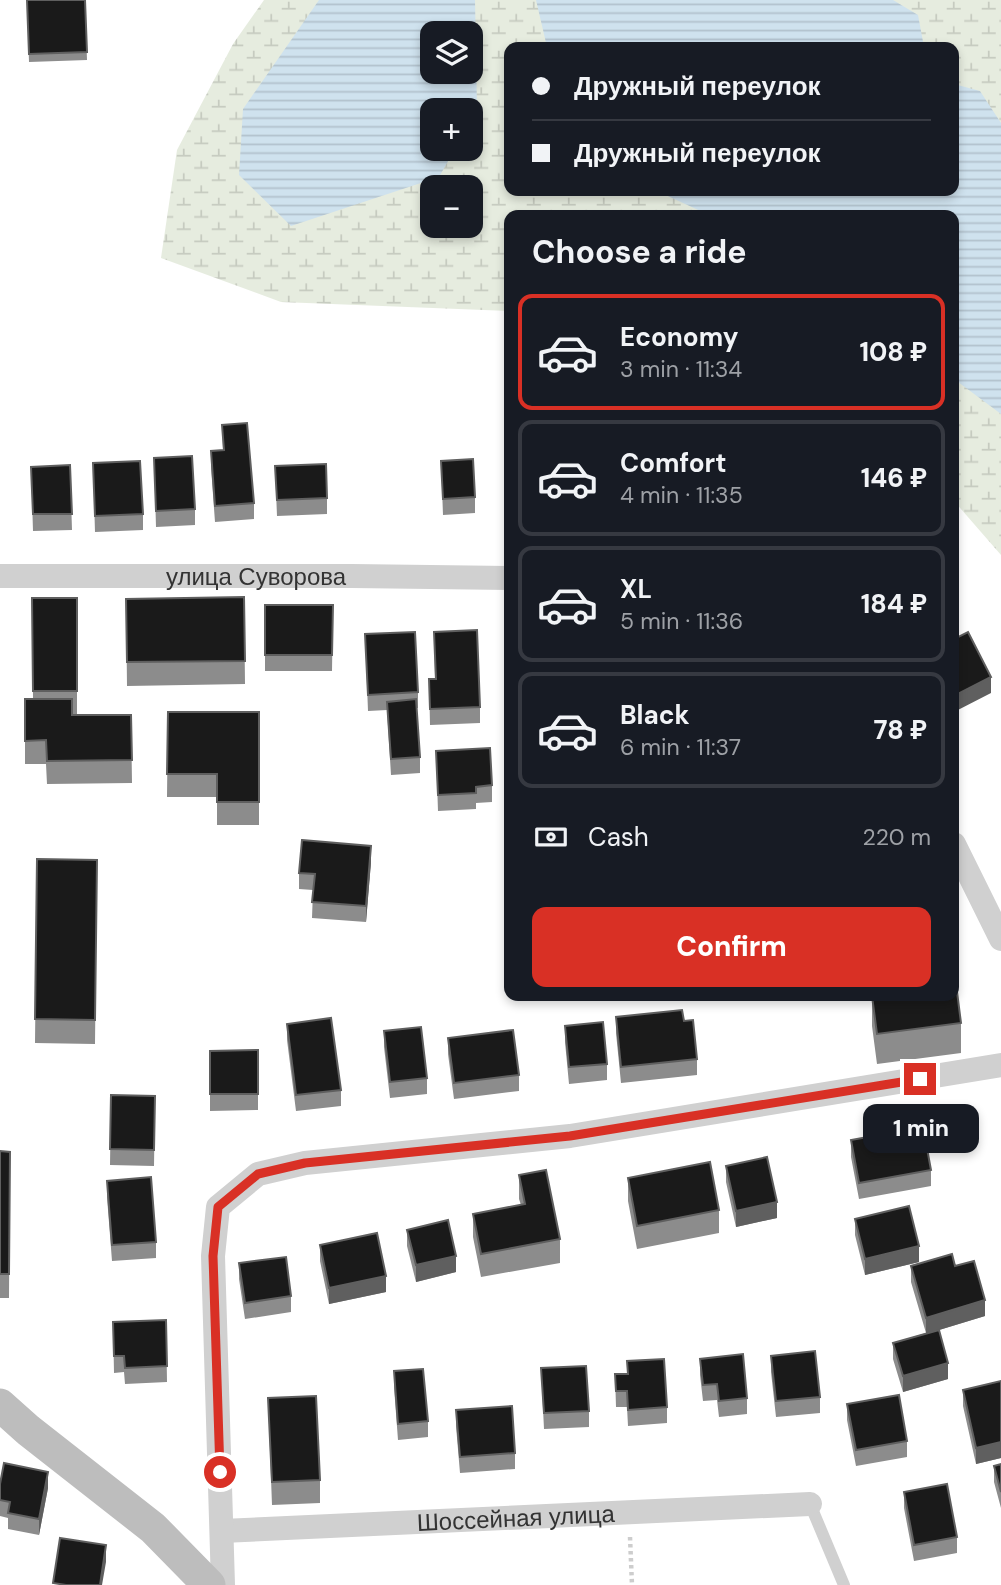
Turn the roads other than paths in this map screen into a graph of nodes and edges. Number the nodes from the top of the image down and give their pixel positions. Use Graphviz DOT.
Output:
graph roads {
  1 [pos="0,576"];
  2 [pos="504,578"];
  3 [pos="959,854"];
  4 [pos="1001,939"];
  5 [pos="1001,1066"];
  6 [pos="0,1405"];
  7 [pos="810,1504"];
  8 [pos="222,1531"];
  9 [pos="209,1585"];
  10 [pos="223,1585"];
  11 [pos="844,1585"];
  1 -- 2 [label="street, улица Суворова"];
  3 -- 4 [label="street"];
  5 -- 8 [label="street"];
  6 -- 9 [label="street"];
  7 -- 8 [label="street, Шоссейная улица"];
  7 -- 11 [label="lane"];
  8 -- 10 [label="street"];
}
